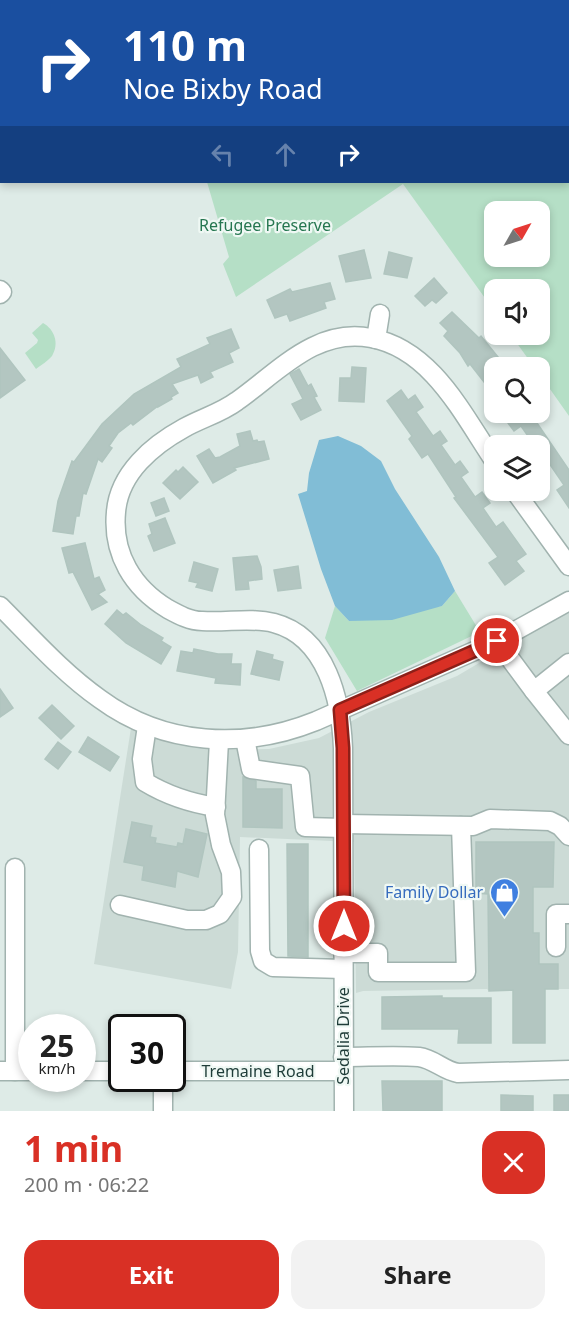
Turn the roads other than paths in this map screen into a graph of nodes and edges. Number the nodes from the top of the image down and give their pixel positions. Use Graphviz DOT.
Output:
graph roads {
  1 [pos="0,290"];
  2 [pos="0,294"];
  3 [pos="380,314"];
  4 [pos="376,339"];
  5 [pos="484,446"];
  6 [pos="522,501"];
  7 [pos="569,566"];
  8 [pos="569,601"];
  9 [pos="0,606"];
  10 [pos="497,641"];
  11 [pos="569,663"];
  12 [pos="534,691"];
  13 [pos="340,710"];
  14 [pos="566,725"];
  15 [pos="147,726"];
  16 [pos="245,739"];
  17 [pos="219,741"];
  18 [pos="216,807"];
  19 [pos="344,826"];
  20 [pos="461,826"];
  21 [pos="569,836"];
  22 [pos="259,849"];
  23 [pos="15,868"];
  24 [pos="120,905"];
  25 [pos="569,914"];
  26 [pos="556,947"];
  27 [pos="343,961"];
  28 [pos="343,1064"];
  29 [pos="186,1070"];
  30 [pos="569,1070"];
  31 [pos="16,1071"];
  32 [pos="163,1092"];
  33 [pos="163,1111"];
  34 [pos="344,1111"];
  1 -- 2 [label="street"];
  3 -- 4 [label="street"];
  4 -- 5 [label="street, Sedalia Drive"];
  4 -- 13 [label="street, Sedalia Drive"];
  6 -- 7 [label="street"];
  8 -- 10 [label="street"];
  9 -- 15 [label="street"];
  10 -- 12 [label="street"];
  10 -- 13 [label="street"];
  11 -- 12 [label="street"];
  12 -- 14 [label="street"];
  13 -- 16 [label="street"];
  13 -- 19 [label="street, Sedalia Drive"];
  15 -- 17 [label="street"];
  15 -- 18 [label="street"];
  16 -- 17 [label="street"];
  16 -- 19 [label="street"];
  17 -- 18 [label="street"];
  18 -- 24 [label="street"];
  19 -- 20 [label="street"];
  19 -- 27 [label="street, Sedalia Drive"];
  20 -- 21 [label="street"];
  20 -- 27 [label="street"];
  22 -- 27 [label="street"];
  23 -- 31 [label="street"];
  25 -- 26 [label="street"];
  27 -- 28 [label="street, Sedalia Drive"];
  28 -- 29 [label="street, Tremaine Road"];
  28 -- 30 [label="street, Tremaine Road"];
  28 -- 34 [label="street, Sedalia Drive"];
  32 -- 33 [label="street"];
}
